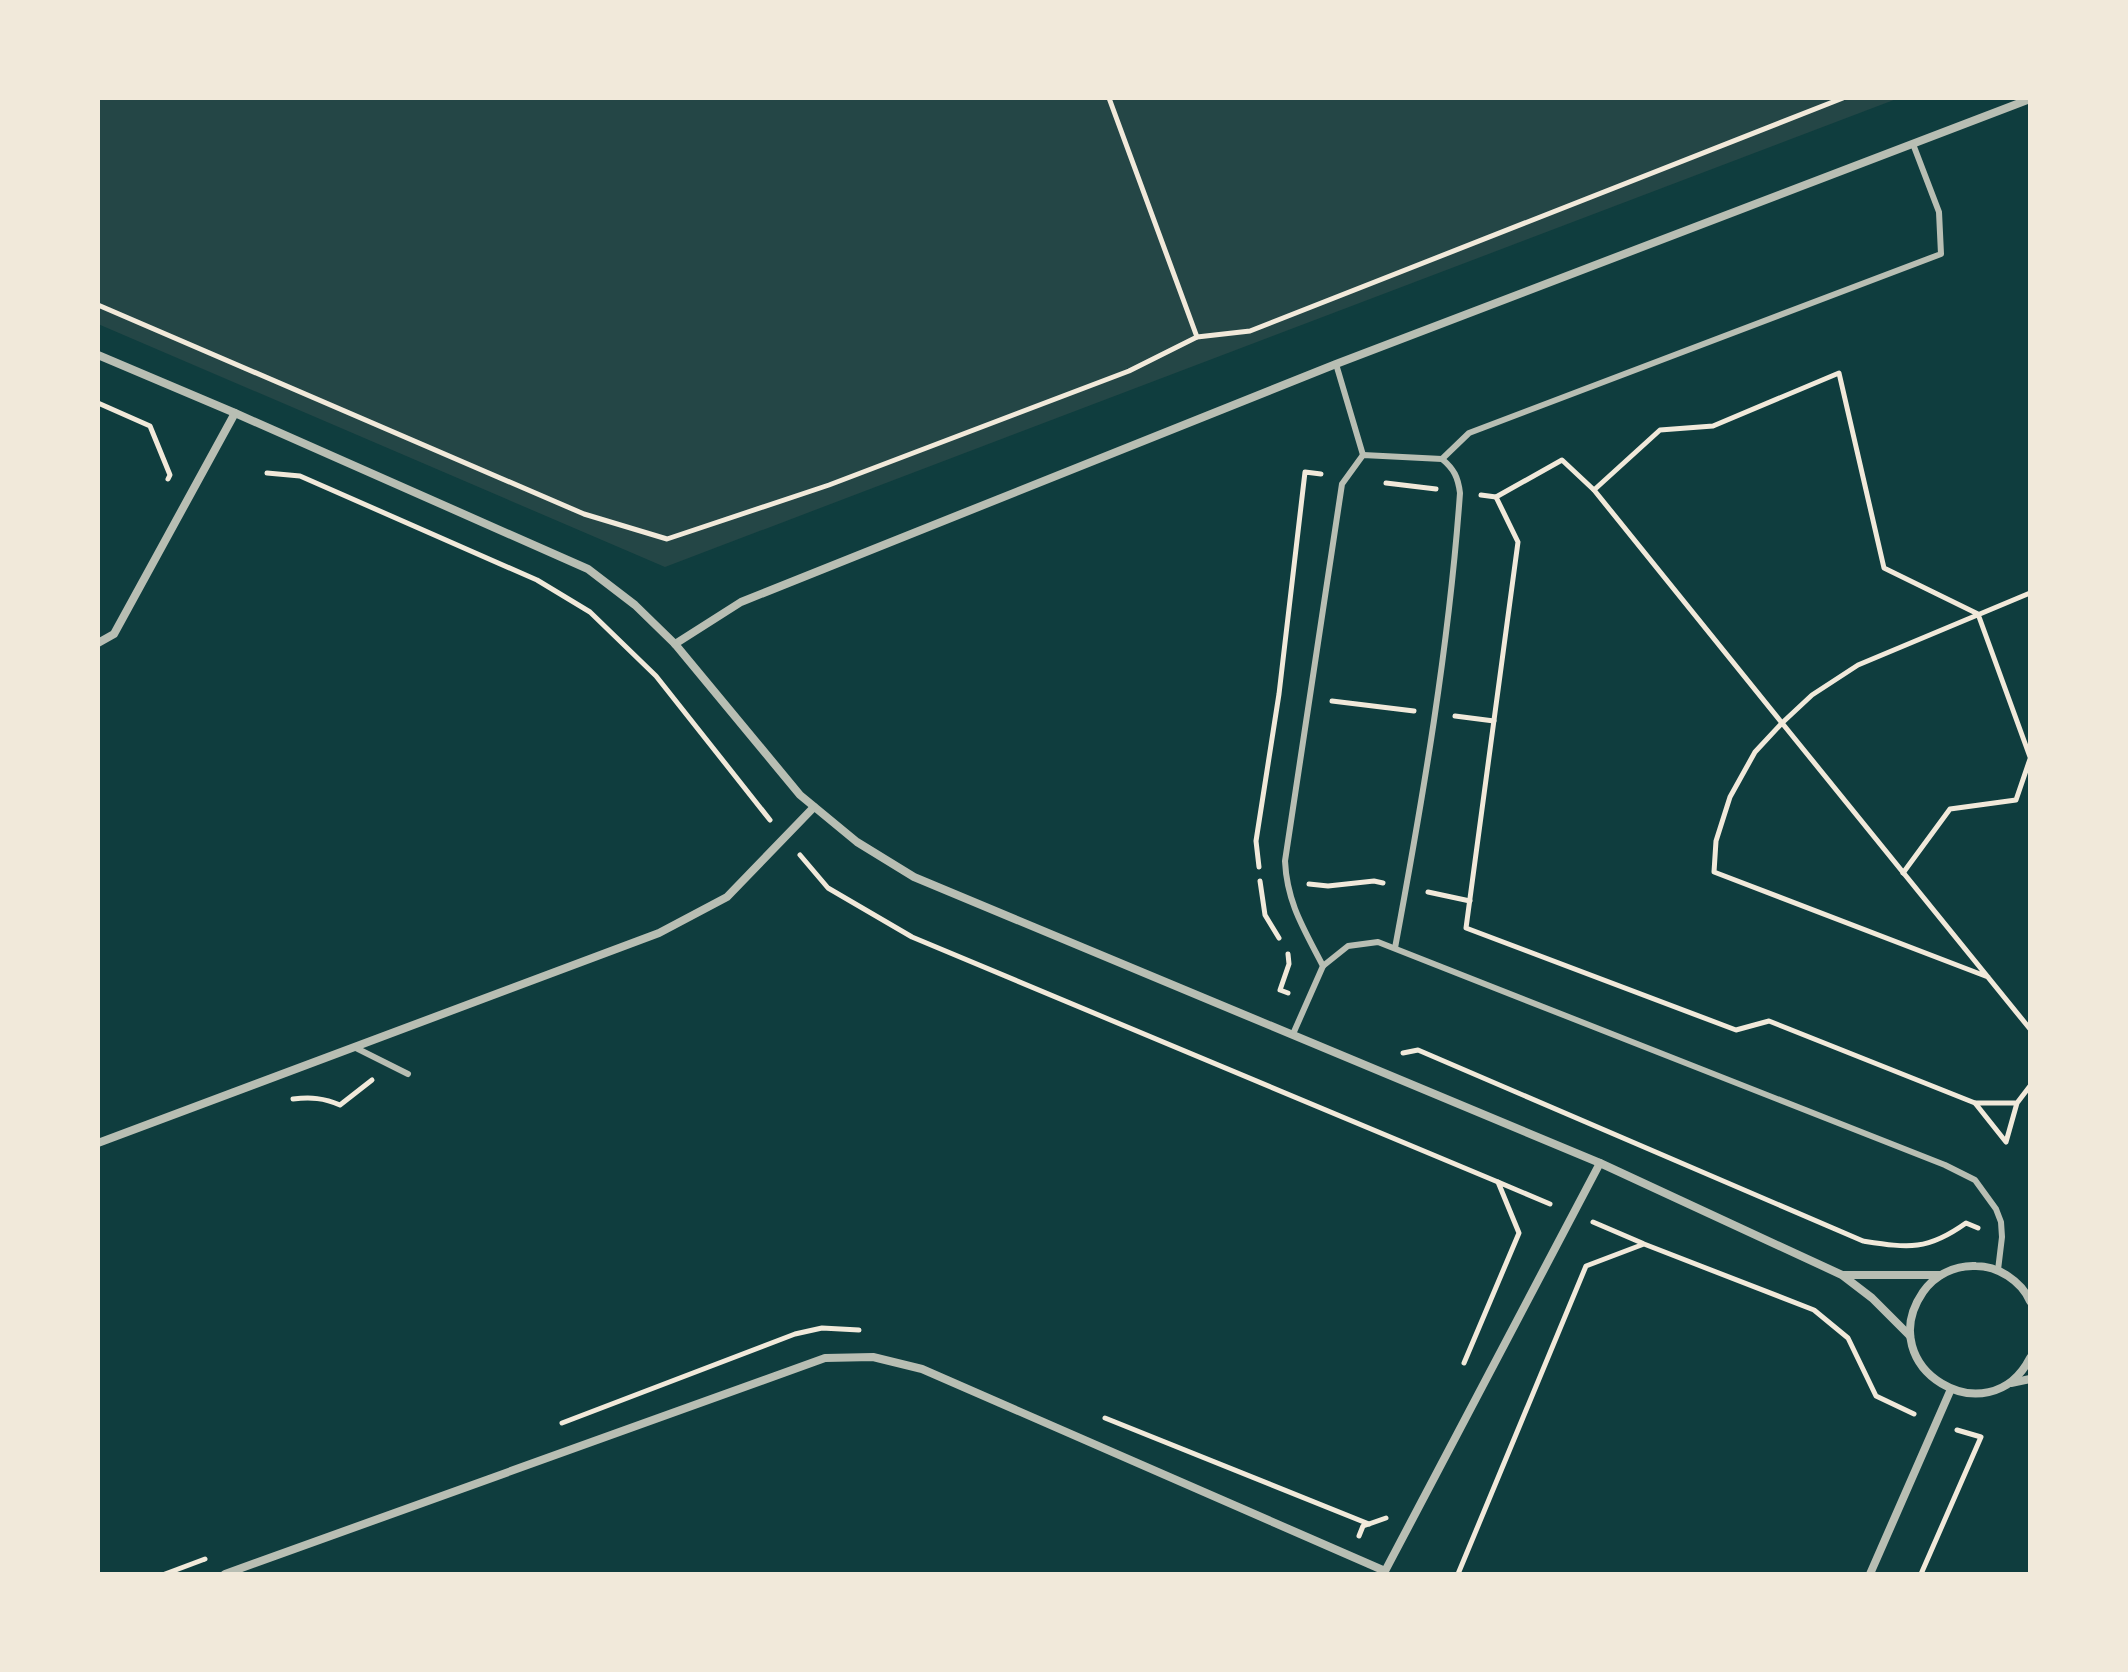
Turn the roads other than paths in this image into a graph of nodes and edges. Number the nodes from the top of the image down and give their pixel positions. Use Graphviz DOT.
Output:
graph roads {
  1 [pos="2030,99"];
  2 [pos="1913,144"];
  3 [pos="98,355"];
  4 [pos="1336,364"];
  5 [pos="235,413"];
  6 [pos="1363,455"];
  7 [pos="1442,459"];
  8 [pos="98,643"];
  9 [pos="675,644"];
  10 [pos="814,807"];
  11 [pos="1395,948"];
  12 [pos="1323,966"];
  13 [pos="1293,1034"];
  14 [pos="354,1047"];
  15 [pos="408,1074"];
  16 [pos="98,1143"];
  17 [pos="1600,1163"];
  18 [pos="1998,1270"];
  19 [pos="1842,1275"];
  20 [pos="1940,1275"];
  21 [pos="2030,1301"];
  22 [pos="1910,1336"];
  23 [pos="2030,1358"];
  24 [pos="2030,1379"];
  25 [pos="2010,1383"];
  26 [pos="1951,1389"];
  27 [pos="1384,1572"];
  28 [pos="225,1574"];
  29 [pos="1870,1574"];
  1 -- 2 [label="street"];
  2 -- 4 [label="street"];
  2 -- 7 [label="lane"];
  3 -- 5 [label="street"];
  4 -- 6 [label="lane"];
  4 -- 9 [label="street"];
  5 -- 8 [label="street"];
  5 -- 9 [label="street"];
  6 -- 7 [label="lane"];
  6 -- 12 [label="lane"];
  7 -- 11 [label="lane"];
  9 -- 10 [label="street"];
  10 -- 13 [label="street"];
  10 -- 14 [label="street"];
  11 -- 12 [label="lane"];
  11 -- 18 [label="lane"];
  12 -- 13 [label="lane"];
  13 -- 17 [label="street"];
  14 -- 15 [label="lane"];
  14 -- 16 [label="street"];
  17 -- 19 [label="street"];
  17 -- 27 [label="street"];
  18 -- 20 [label="street"];
  18 -- 21 [label="street"];
  19 -- 20 [label="street"];
  19 -- 22 [label="street"];
  20 -- 22 [label="street"];
  22 -- 26 [label="street"];
  23 -- 25 [label="street"];
  24 -- 25 [label="street"];
  25 -- 26 [label="street"];
  26 -- 29 [label="street"];
  27 -- 28 [label="street"];
}
